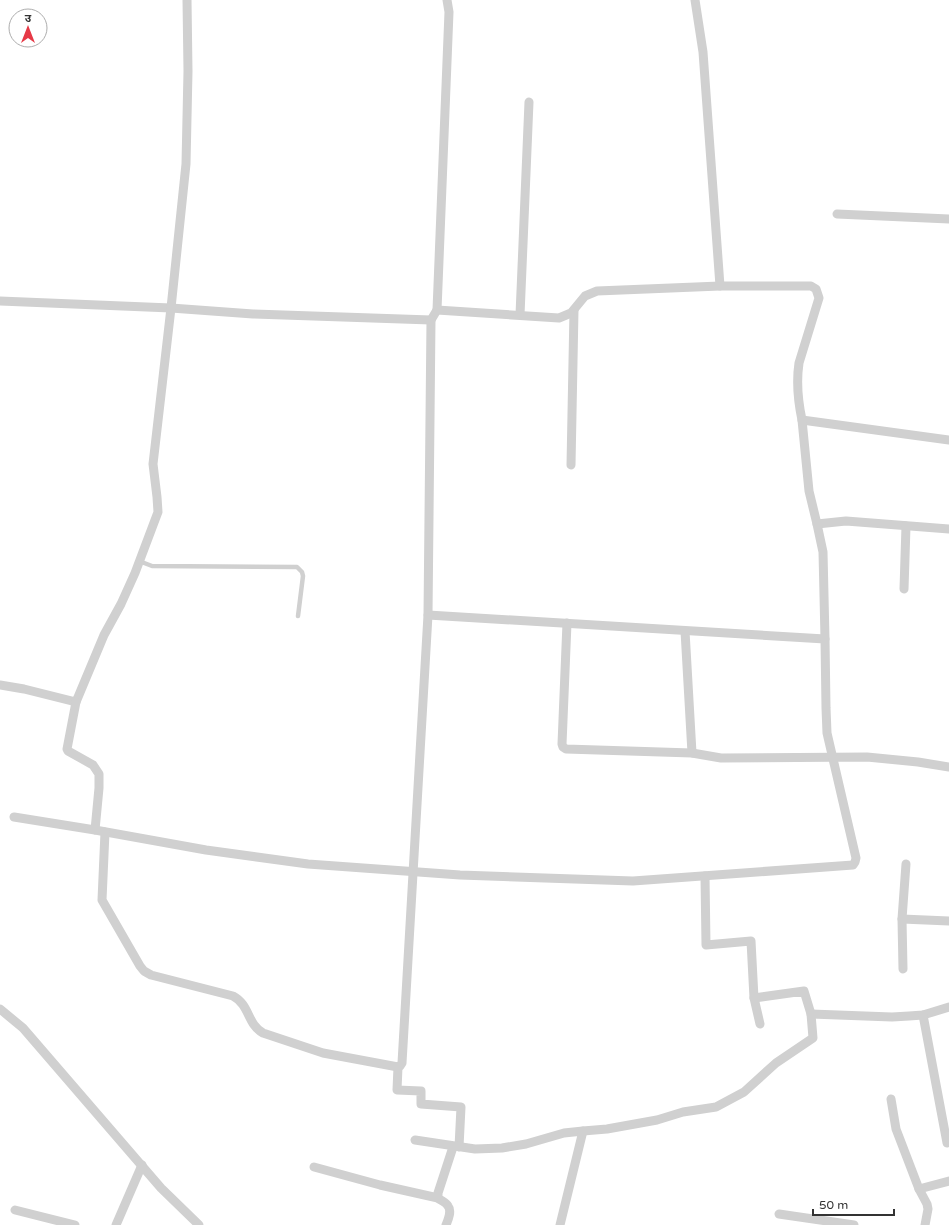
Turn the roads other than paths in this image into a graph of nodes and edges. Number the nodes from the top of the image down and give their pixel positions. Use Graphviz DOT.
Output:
graph roads {
  1 [pos="187,0"];
  2 [pos="447,0"];
  3 [pos="695,0"];
  4 [pos="529,102"];
  5 [pos="837,214"];
  6 [pos="949,219"];
  7 [pos="720,286"];
  8 [pos="0,301"];
  9 [pos="171,308"];
  10 [pos="437,310"];
  11 [pos="574,310"];
  12 [pos="520,315"];
  13 [pos="431,320"];
  14 [pos="802,420"];
  15 [pos="949,440"];
  16 [pos="571,465"];
  17 [pos="817,524"];
  18 [pos="906,526"];
  19 [pos="949,529"];
  20 [pos="139,562"];
  21 [pos="904,589"];
  22 [pos="428,615"];
  23 [pos="298,616"];
  24 [pos="567,623"];
  25 [pos="686,631"];
  26 [pos="825,639"];
  27 [pos="0,685"];
  28 [pos="76,702"];
  29 [pos="692,753"];
  30 [pos="833,758"];
  31 [pos="949,767"];
  32 [pos="14,817"];
  33 [pos="96,830"];
  34 [pos="105,832"];
  35 [pos="906,864"];
  36 [pos="413,871"];
  37 [pos="705,876"];
  38 [pos="902,919"];
  39 [pos="949,921"];
  40 [pos="903,969"];
  41 [pos="754,998"];
  42 [pos="949,1007"];
  43 [pos="0,1009"];
  44 [pos="811,1014"];
  45 [pos="923,1015"];
  46 [pos="760,1024"];
  47 [pos="398,1067"];
  48 [pos="891,1099"];
  49 [pos="583,1131"];
  50 [pos="415,1140"];
  51 [pos="947,1143"];
  52 [pos="456,1147"];
  53 [pos="142,1165"];
  54 [pos="314,1167"];
  55 [pos="949,1181"];
  56 [pos="919,1189"];
  57 [pos="438,1198"];
  58 [pos="15,1210"];
  59 [pos="779,1214"];
  60 [pos="75,1225"];
  61 [pos="116,1225"];
  62 [pos="199,1225"];
  63 [pos="446,1225"];
  64 [pos="560,1225"];
  65 [pos="854,1225"];
  66 [pos="925,1225"];
  1 -- 9 [label="street"];
  2 -- 10 [label="street"];
  3 -- 7 [label="street"];
  4 -- 12 [label="street"];
  5 -- 6 [label="street"];
  7 -- 11 [label="street"];
  7 -- 14 [label="street"];
  8 -- 9 [label="street"];
  9 -- 13 [label="street"];
  9 -- 20 [label="street"];
  10 -- 12 [label="street"];
  10 -- 13 [label="street"];
  11 -- 12 [label="street"];
  11 -- 16 [label="street"];
  13 -- 22 [label="street"];
  14 -- 15 [label="street"];
  14 -- 17 [label="street"];
  17 -- 18 [label="street"];
  17 -- 26 [label="street"];
  18 -- 19 [label="street"];
  18 -- 21 [label="street"];
  20 -- 23 [label="lane"];
  20 -- 28 [label="street"];
  22 -- 24 [label="street"];
  22 -- 36 [label="street"];
  24 -- 25 [label="street"];
  24 -- 29 [label="street"];
  25 -- 26 [label="street"];
  25 -- 29 [label="street"];
  26 -- 30 [label="street"];
  27 -- 28 [label="street"];
  28 -- 33 [label="street"];
  29 -- 30 [label="street"];
  30 -- 31 [label="street"];
  30 -- 37 [label="street"];
  32 -- 33 [label="street"];
  33 -- 34 [label="street"];
  34 -- 36 [label="street"];
  34 -- 47 [label="street"];
  35 -- 38 [label="street"];
  36 -- 37 [label="street"];
  36 -- 47 [label="street"];
  37 -- 41 [label="street"];
  38 -- 39 [label="street"];
  38 -- 40 [label="street"];
  41 -- 44 [label="street"];
  41 -- 46 [label="street"];
  42 -- 45 [label="street"];
  43 -- 53 [label="street"];
  44 -- 45 [label="street"];
  44 -- 49 [label="street"];
  45 -- 51 [label="street"];
  47 -- 52 [label="street"];
  48 -- 56 [label="street"];
  49 -- 52 [label="street"];
  49 -- 64 [label="street"];
  50 -- 52 [label="street"];
  52 -- 57 [label="street"];
  53 -- 61 [label="street"];
  53 -- 62 [label="street"];
  54 -- 57 [label="street"];
  55 -- 56 [label="street"];
  56 -- 66 [label="street"];
  57 -- 63 [label="street"];
  58 -- 60 [label="street"];
  59 -- 65 [label="street"];
}
